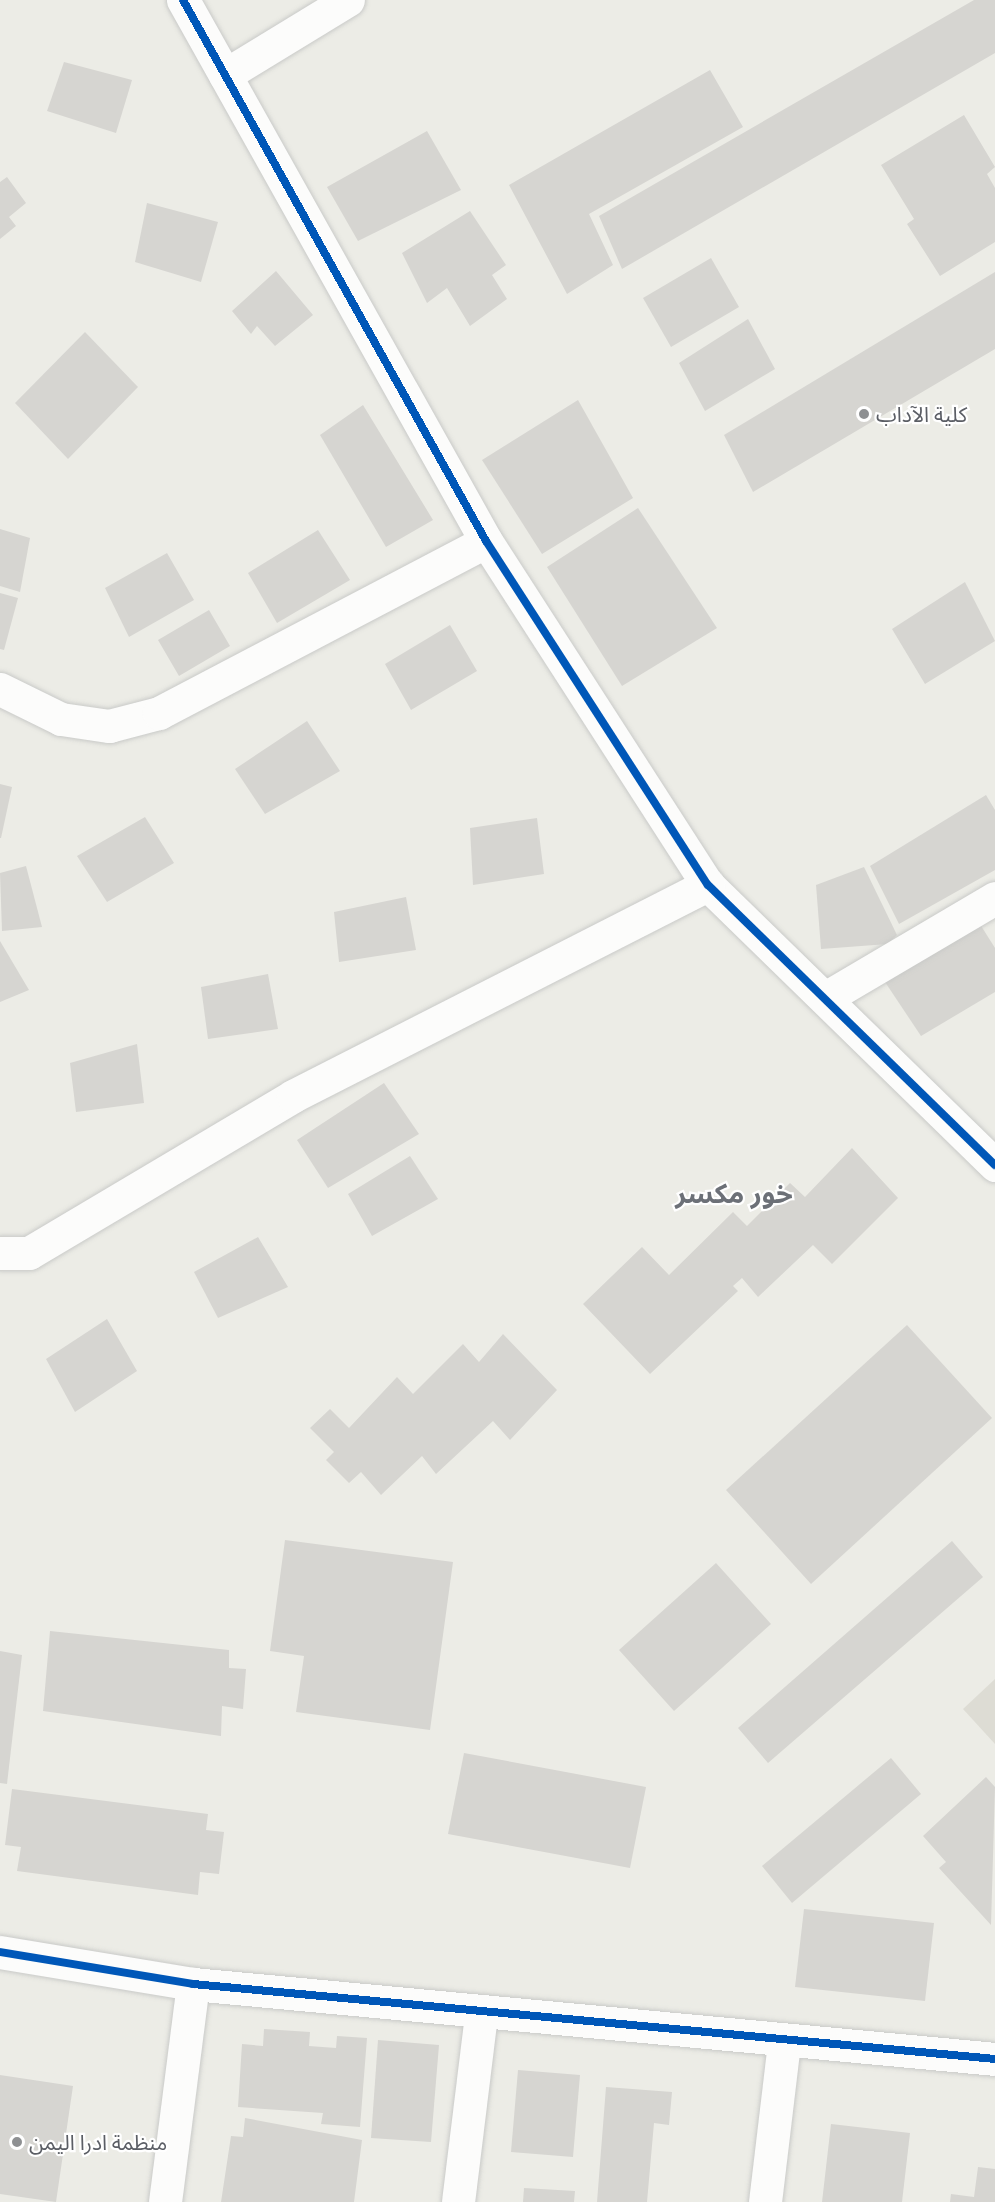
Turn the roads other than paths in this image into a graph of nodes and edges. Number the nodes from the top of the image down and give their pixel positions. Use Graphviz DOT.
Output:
graph roads {
  1 [pos="183,0"];
  2 [pos="348,0"];
  3 [pos="225,75"];
  4 [pos="486,541"];
  5 [pos="0,690"];
  6 [pos="708,885"];
  7 [pos="995,898"];
  8 [pos="827,997"];
  9 [pos="995,1165"];
  10 [pos="0,1253"];
  11 [pos="0,1952"];
  12 [pos="193,1984"];
  13 [pos="481,2014"];
  14 [pos="784,2043"];
  15 [pos="995,2060"];
  16 [pos="165,2202"];
  17 [pos="458,2202"];
  18 [pos="765,2202"];
  1 -- 3 [label="street"];
  2 -- 3 [label="street"];
  3 -- 4 [label="street"];
  4 -- 5 [label="street"];
  4 -- 6 [label="street"];
  6 -- 8 [label="street"];
  6 -- 10 [label="street"];
  7 -- 8 [label="street"];
  8 -- 9 [label="street"];
  11 -- 12 [label="street"];
  12 -- 13 [label="street"];
  12 -- 16 [label="street"];
  13 -- 14 [label="street"];
  13 -- 17 [label="street"];
  14 -- 15 [label="street"];
  14 -- 18 [label="street"];
}
